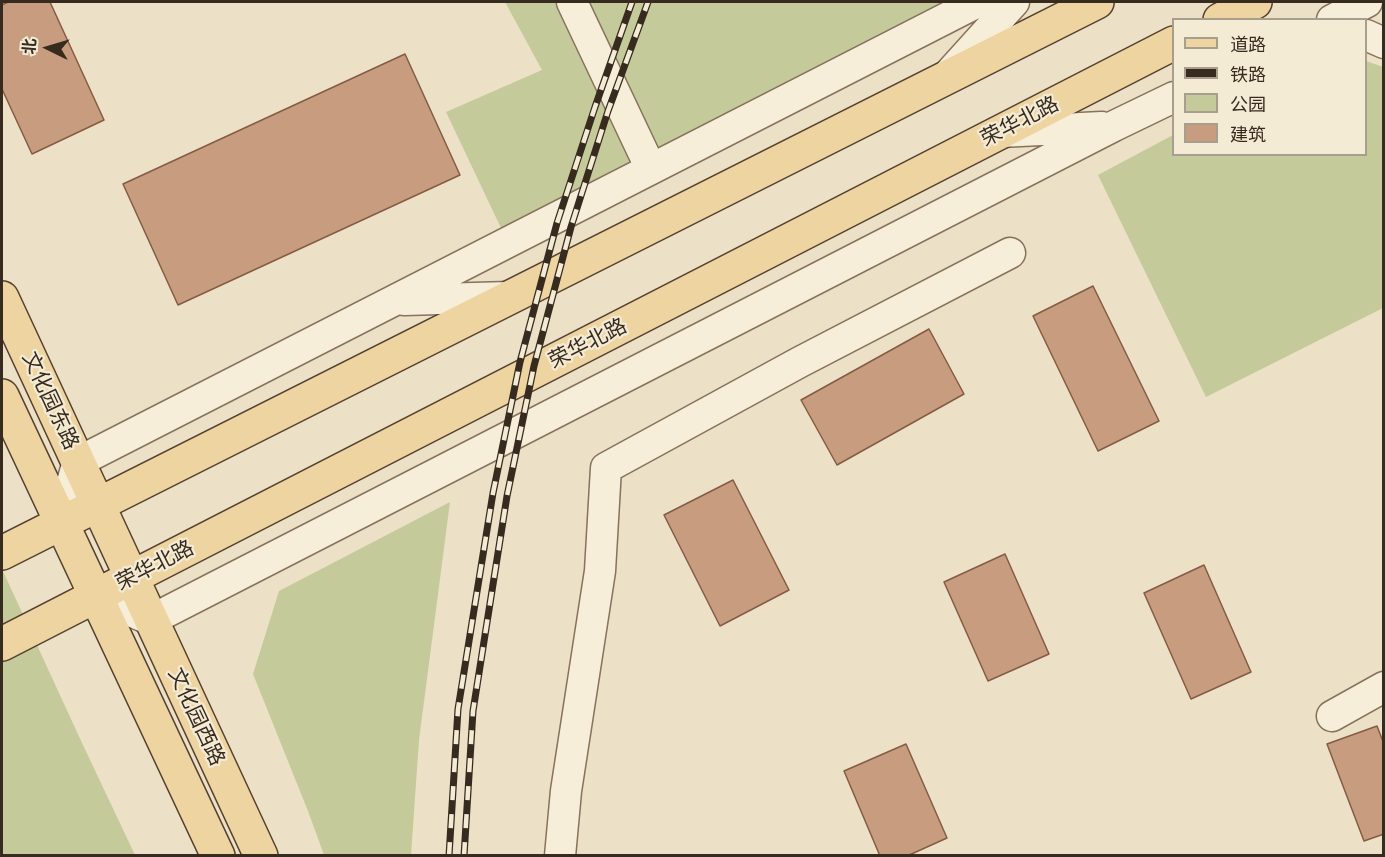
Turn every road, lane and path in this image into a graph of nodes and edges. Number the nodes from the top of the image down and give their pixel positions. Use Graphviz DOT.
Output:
graph roads {
  1 [pos="572,2"];
  2 [pos="978,2"];
  3 [pos="1014,2"];
  4 [pos="1097,2"];
  5 [pos="1255,2"];
  6 [pos="1367,2"];
  7 [pos="1224,18"];
  8 [pos="1336,18"];
  9 [pos="1367,36"];
  10 [pos="1172,44"];
  11 [pos="1383,44"];
  12 [pos="947,77"];
  13 [pos="1172,97"];
  14 [pos="1114,126"];
  15 [pos="1000,132"];
  16 [pos="651,169"];
  17 [pos="1010,253"];
  18 [pos="509,297"];
  19 [pos="2,298"];
  20 [pos="395,300"];
  21 [pos="2,396"];
  22 [pos="78,462"];
  23 [pos="98,504"];
  24 [pos="60,523"];
  25 [pos="2,553"];
  26 [pos="132,578"];
  27 [pos="96,596"];
  28 [pos="151,620"];
  29 [pos="2,644"];
  30 [pos="1383,687"];
  31 [pos="1332,716"];
  32 [pos="218,855"];
  33 [pos="261,855"];
  34 [pos="560,855"];
  1 -- 16 [label="street"];
  2 -- 16 [label="street"];
  3 -- 12 [label="street"];
  4 -- 12 [label="main road"];
  5 -- 7 [label="main road"];
  6 -- 8 [label="street"];
  9 -- 11 [label="street"];
  10 -- 15 [label="main road, 荣华北路"];
  12 -- 18 [label="main road"];
  13 -- 14 [label="street"];
  14 -- 15 [label="street"];
  14 -- 28 [label="street"];
  15 -- 26 [label="main road, 荣华北路"];
  16 -- 20 [label="street"];
  17 -- 34 [label="street"];
  18 -- 20 [label="street"];
  18 -- 23 [label="main road"];
  19 -- 22 [label="main road, 文化园东路"];
  20 -- 22 [label="street"];
  21 -- 24 [label="main road, 文化园东路"];
  22 -- 23 [label="main road, 文化园东路"];
  22 -- 24 [label="street"];
  23 -- 24 [label="main road"];
  23 -- 26 [label="main road, 文化园东路"];
  24 -- 25 [label="main road"];
  24 -- 27 [label="main road, 文化园东路"];
  26 -- 27 [label="main road, 荣华北路"];
  26 -- 28 [label="main road, 文化园西路"];
  27 -- 28 [label="street"];
  27 -- 29 [label="main road, 荣华北路"];
  27 -- 32 [label="main road, 文化园西路"];
  28 -- 33 [label="main road, 文化园西路"];
  30 -- 31 [label="street"];
}
